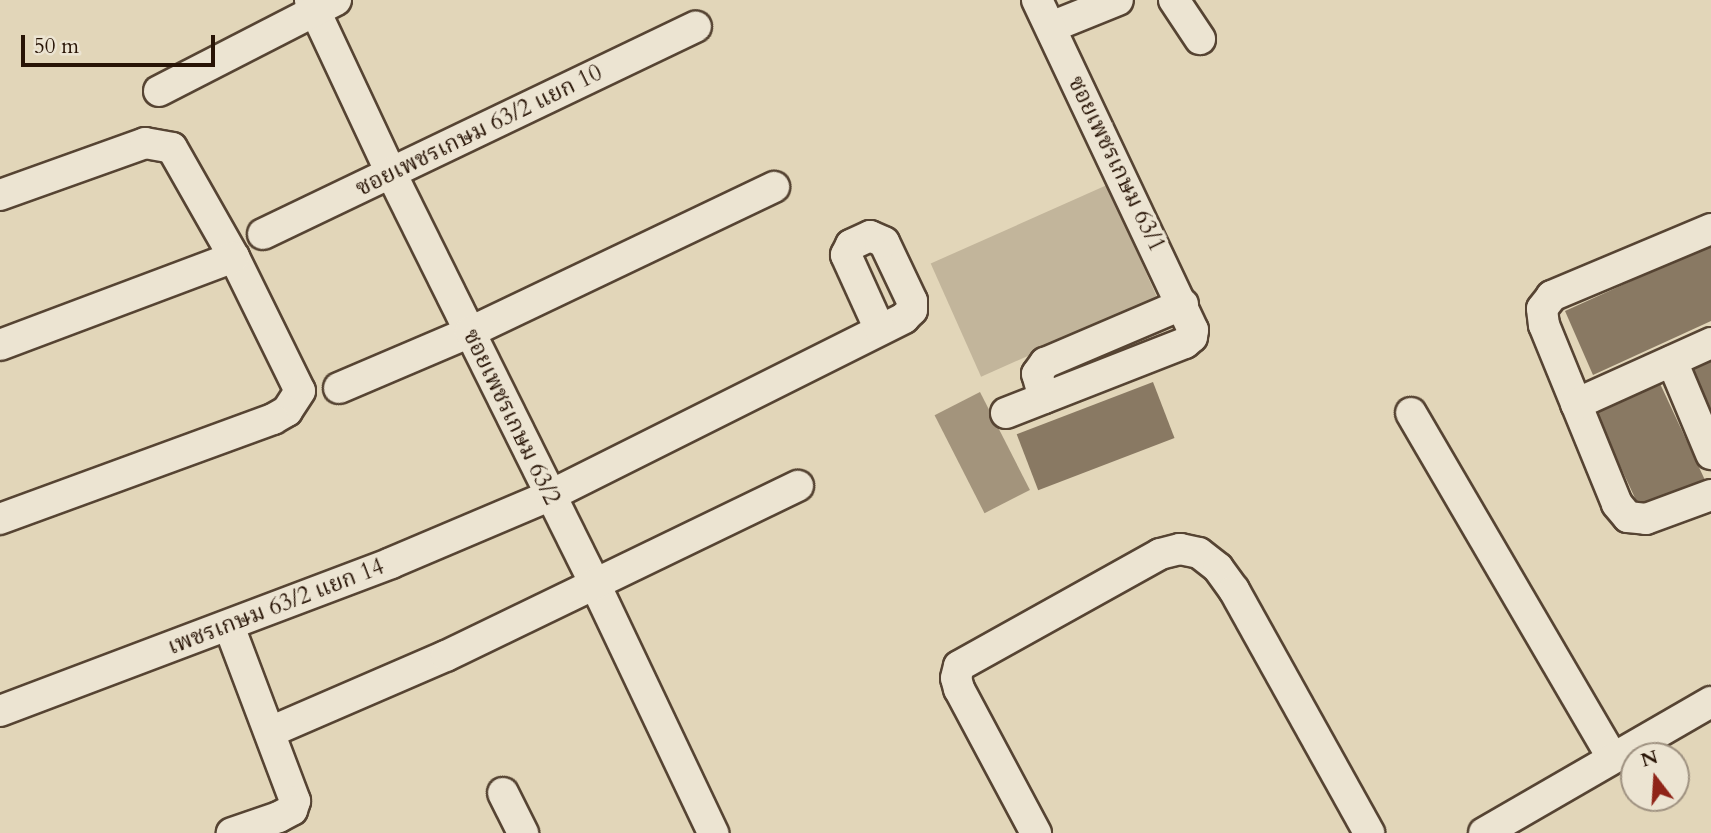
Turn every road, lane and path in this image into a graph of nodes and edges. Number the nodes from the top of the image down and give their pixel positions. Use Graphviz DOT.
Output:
graph roads {
  1 [pos="1037,0"];
  2 [pos="1118,0"];
  3 [pos="1174,0"];
  4 [pos="320,3"];
  5 [pos="696,27"];
  6 [pos="1051,27"];
  7 [pos="1200,39"];
  8 [pos="159,91"];
  9 [pos="391,173"];
  10 [pos="774,187"];
  11 [pos="0,195"];
  12 [pos="1711,229"];
  13 [pos="262,234"];
  14 [pos="234,257"];
  15 [pos="880,330"];
  16 [pos="470,332"];
  17 [pos="1711,343"];
  18 [pos="0,345"];
  19 [pos="1672,361"];
  20 [pos="339,388"];
  21 [pos="1576,404"];
  22 [pos="1006,413"];
  23 [pos="1411,413"];
  24 [pos="1711,454"];
  25 [pos="798,486"];
  26 [pos="1711,495"];
  27 [pos="549,496"];
  28 [pos="0,519"];
  29 [pos="595,584"];
  30 [pos="229,626"];
  31 [pos="1711,702"];
  32 [pos="0,711"];
  33 [pos="270,732"];
  34 [pos="1612,757"];
  35 [pos="503,793"];
  36 [pos="703,830"];
  37 [pos="232,833"];
  38 [pos="523,833"];
  39 [pos="1036,833"];
  40 [pos="1368,833"];
  41 [pos="1484,833"];
  1 -- 6 [label="street, ซอยเพชรเกษม 63/1"];
  2 -- 6 [label="street"];
  3 -- 7 [label="street"];
  4 -- 8 [label="street"];
  4 -- 9 [label="street, ซอยเพชรเกษม 63/2"];
  5 -- 9 [label="street, ซอยเพชรเกษม 63/2 แยก 10"];
  6 -- 22 [label="street, ซอยเพชรเกษม 63/1"];
  9 -- 13 [label="street, ซอยเพชรเกษม 63/2 แยก 10"];
  9 -- 16 [label="street, ซอยเพชรเกษม 63/2"];
  10 -- 16 [label="street"];
  11 -- 14 [label="street"];
  12 -- 21 [label="street"];
  14 -- 18 [label="street"];
  14 -- 28 [label="street"];
  15 -- 27 [label="street, เพชรเกษม 63/2 แยก 14"];
  16 -- 20 [label="street"];
  16 -- 27 [label="street, ซอยเพชรเกษม 63/2"];
  17 -- 19 [label="street"];
  19 -- 21 [label="street"];
  19 -- 24 [label="street"];
  21 -- 26 [label="street"];
  23 -- 34 [label="street"];
  25 -- 29 [label="street"];
  27 -- 29 [label="street, ซอยเพชรเกษม 63/2"];
  27 -- 30 [label="street, เพชรเกษม 63/2 แยก 14"];
  29 -- 33 [label="street"];
  29 -- 36 [label="street, ซอยเพชรเกษม 63/2"];
  30 -- 32 [label="street, เพชรเกษม 63/2 แยก 14"];
  30 -- 33 [label="street"];
  31 -- 34 [label="street"];
  33 -- 37 [label="street"];
  34 -- 41 [label="street"];
  35 -- 38 [label="street"];
  39 -- 40 [label="street"];
}
